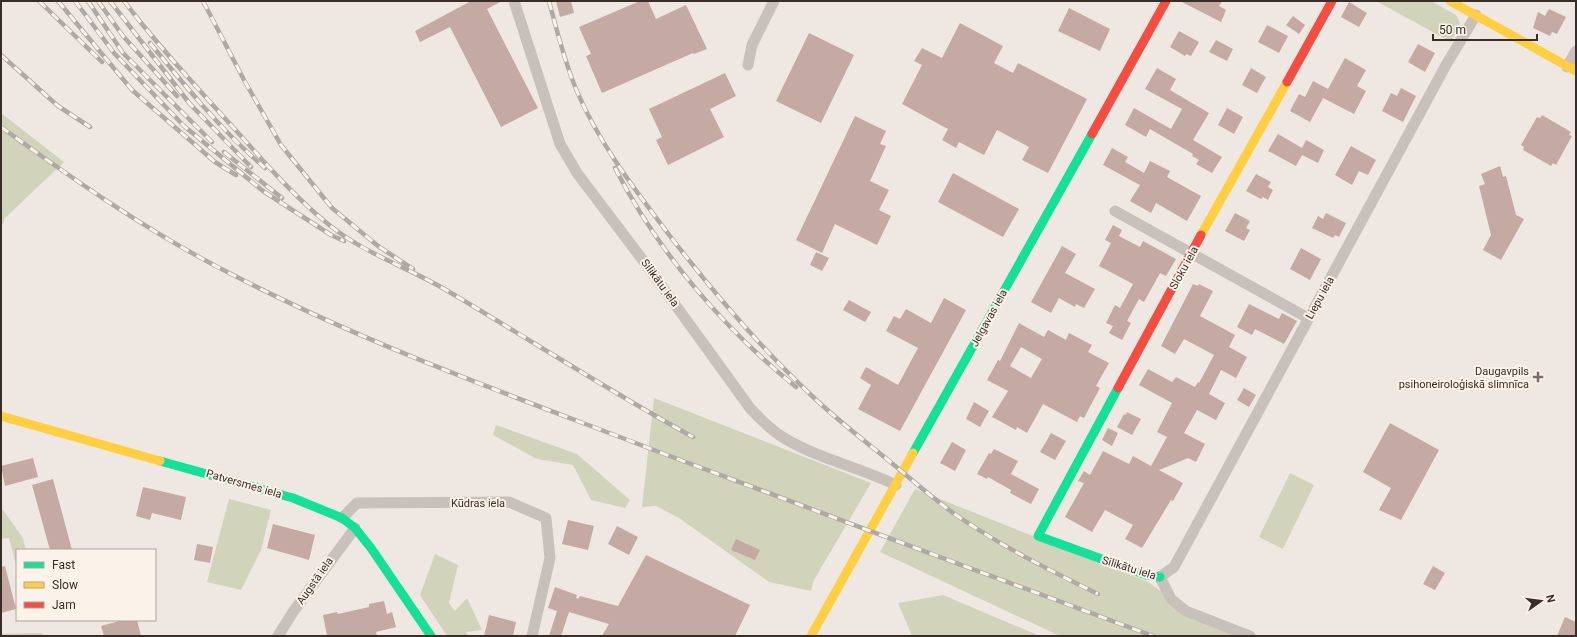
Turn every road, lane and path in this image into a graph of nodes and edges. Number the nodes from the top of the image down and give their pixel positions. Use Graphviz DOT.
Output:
graph roads {
  1 [pos="514,1"];
  2 [pos="774,1"];
  3 [pos="1166,1"];
  4 [pos="1332,1"];
  5 [pos="1450,1"];
  6 [pos="1476,16"];
  7 [pos="1576,51"];
  8 [pos="748,65"];
  9 [pos="1572,69"];
  10 [pos="1115,211"];
  11 [pos="1192,252"];
  12 [pos="1308,318"];
  13 [pos="1,416"];
  14 [pos="896,485"];
  15 [pos="342,518"];
  16 [pos="354,528"];
  17 [pos="1038,536"];
  18 [pos="1160,577"];
  19 [pos="278,636"];
  20 [pos="431,636"];
  21 [pos="532,636"];
  22 [pos="811,636"];
  23 [pos="1250,636"];
  1 -- 14 [label="street, Silikātu iela"];
  2 -- 8 [label="street"];
  3 -- 14 [label="street, Jelgavas iela"];
  4 -- 11 [label="street, Sloku iela"];
  5 -- 6 [label="street"];
  6 -- 9 [label="street"];
  6 -- 12 [label="street, Liepu iela"];
  7 -- 9 [label="street"];
  10 -- 11 [label="street"];
  11 -- 12 [label="street"];
  11 -- 17 [label="street, Sloku iela"];
  12 -- 18 [label="street, Liepu iela"];
  13 -- 15 [label="street, Patversmes iela"];
  14 -- 22 [label="street, Jelgavas iela"];
  15 -- 16 [label="street, Patversmes iela"];
  15 -- 21 [label="street, Kūdras iela"];
  16 -- 19 [label="street, Augstā iela"];
  16 -- 20 [label="street, Patversmes iela"];
  17 -- 18 [label="street, Silikātu iela"];
  18 -- 23 [label="street, Silikātu iela"];
}
